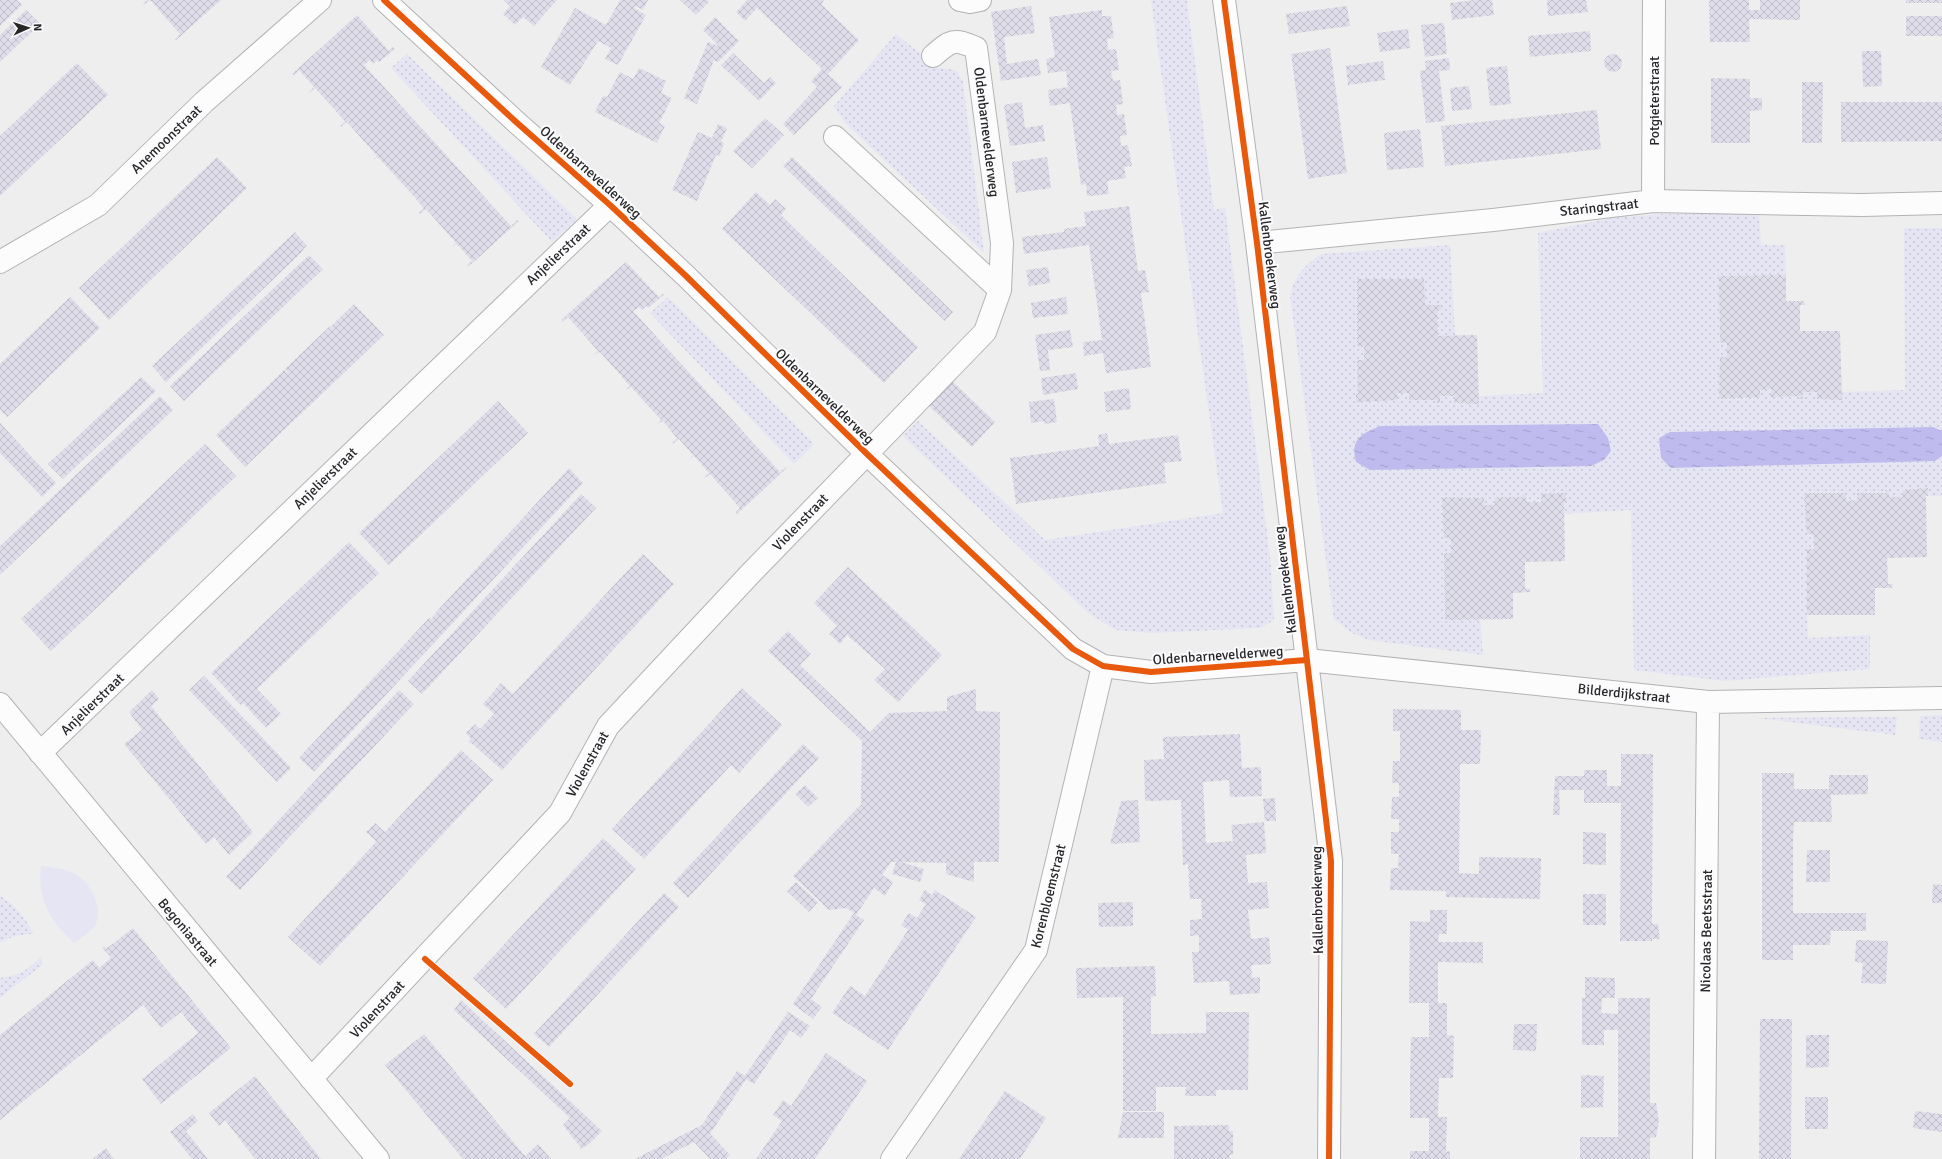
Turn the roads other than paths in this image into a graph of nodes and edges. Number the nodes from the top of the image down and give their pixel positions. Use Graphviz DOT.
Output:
graph roads {
  1 [pos="320,0"];
  2 [pos="384,0"];
  3 [pos="960,0"];
  4 [pos="980,0"];
  5 [pos="1224,0"];
  6 [pos="1654,0"];
  7 [pos="933,56"];
  8 [pos="835,137"];
  9 [pos="1654,201"];
  10 [pos="1942,203"];
  11 [pos="610,205"];
  12 [pos="1257,243"];
  13 [pos="0,262"];
  14 [pos="1000,290"];
  15 [pos="866,454"];
  16 [pos="1307,660"];
  17 [pos="1104,666"];
  18 [pos="1942,698"];
  19 [pos="1708,702"];
  20 [pos="0,704"];
  21 [pos="40,753"];
  22 [pos="312,1079"];
  23 [pos="378,1159"];
  24 [pos="892,1159"];
  25 [pos="1330,1159"];
  26 [pos="1704,1159"];
  1 -- 13 [label="street, Anemoonstraat"];
  2 -- 11 [label="street, Oldenbarnevelderweg"];
  3 -- 4 [label="street"];
  5 -- 12 [label="street, Kallenbroekerweg"];
  6 -- 9 [label="street, Potgieterstraat"];
  7 -- 14 [label="street, Oldenbarnevelderweg"];
  8 -- 14 [label="street"];
  9 -- 10 [label="street, Staringstraat"];
  9 -- 12 [label="street, Staringstraat"];
  11 -- 15 [label="street, Oldenbarnevelderweg"];
  11 -- 21 [label="street, Anjelierstraat"];
  12 -- 16 [label="street, Kallenbroekerweg"];
  14 -- 15 [label="street, Oldenbarnevelderweg"];
  15 -- 17 [label="street, Oldenbarnevelderweg"];
  15 -- 22 [label="street, Violenstraat"];
  16 -- 17 [label="street, Oldenbarnevelderweg"];
  16 -- 19 [label="street, Bilderdijkstraat"];
  16 -- 25 [label="street, Kallenbroekerweg"];
  17 -- 24 [label="street, Korenbloemstraat"];
  18 -- 19 [label="street, Bilderdijkstraat"];
  19 -- 26 [label="street, Nicolaas Beetsstraat"];
  20 -- 21 [label="street, Begoniastraat"];
  21 -- 22 [label="street, Begoniastraat"];
  22 -- 23 [label="street, Begoniastraat"];
}
